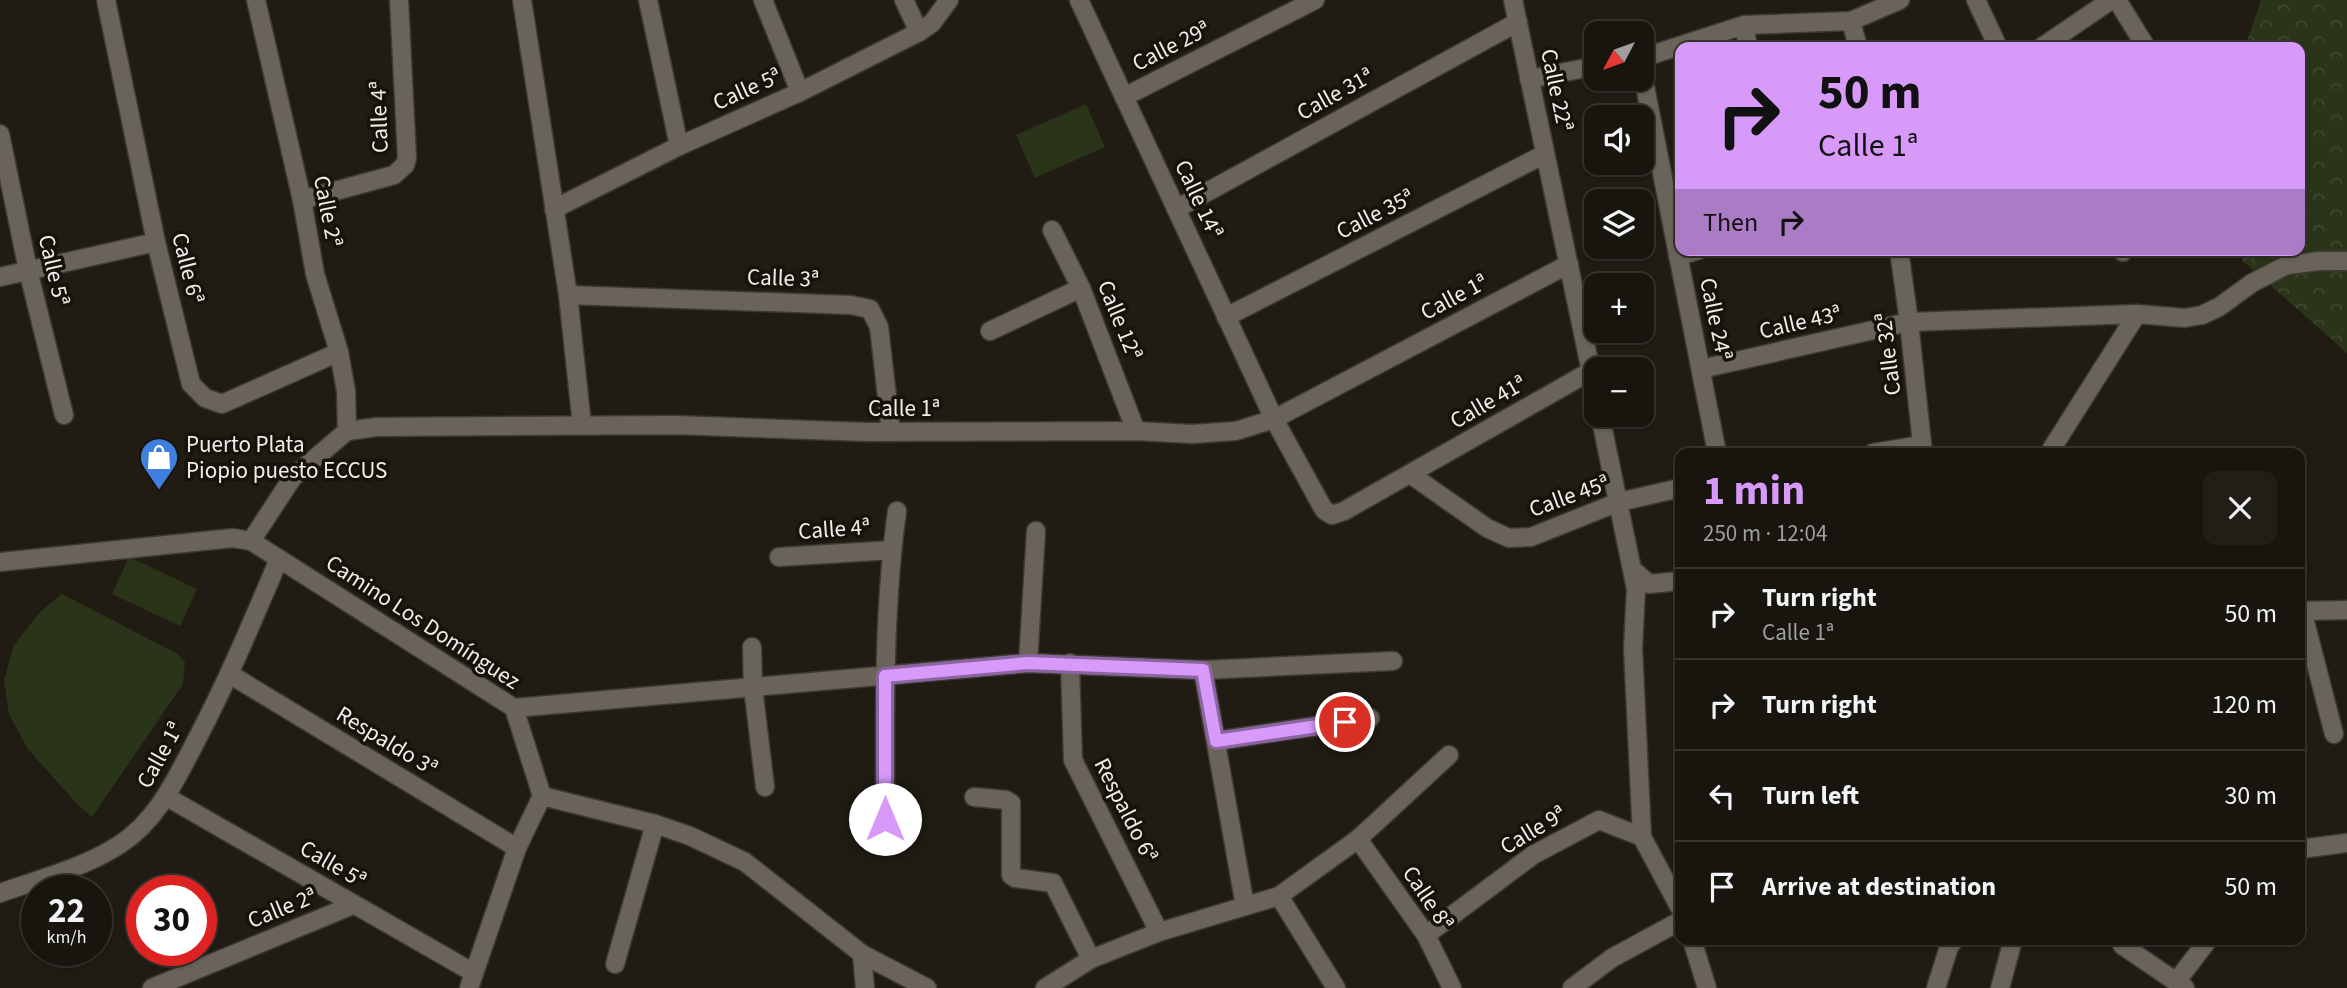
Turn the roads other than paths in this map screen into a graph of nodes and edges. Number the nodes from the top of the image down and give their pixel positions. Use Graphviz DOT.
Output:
graph roads {
  1 [pos="106,0"];
  2 [pos="256,0"];
  3 [pos="398,0"];
  4 [pos="522,0"];
  5 [pos="648,0"];
  6 [pos="763,0"];
  7 [pos="904,0"];
  8 [pos="949,0"];
  9 [pos="1079,0"];
  10 [pos="1315,0"];
  11 [pos="1513,0"];
  12 [pos="1900,0"];
  13 [pos="1976,0"];
  14 [pos="2111,0"];
  15 [pos="2117,0"];
  16 [pos="1852,21"];
  17 [pos="1518,22"];
  18 [pos="1744,25"];
  19 [pos="919,32"];
  20 [pos="1691,42"];
  21 [pos="1747,42"];
  22 [pos="1857,42"];
  23 [pos="1996,42"];
  24 [pos="2049,42"];
  25 [pos="2143,42"];
  26 [pos="1675,47"];
  27 [pos="1654,54"];
  28 [pos="1584,68"];
  29 [pos="1529,79"];
  30 [pos="1646,91"];
  31 [pos="800,92"];
  32 [pos="1124,97"];
  33 [pos="0,134"];
  34 [pos="678,146"];
  35 [pos="1545,154"];
  36 [pos="302,200"];
  37 [pos="554,209"];
  38 [pos="1176,209"];
  39 [pos="1052,230"];
  40 [pos="1675,241"];
  41 [pos="156,242"];
  42 [pos="1678,256"];
  43 [pos="1900,256"];
  44 [pos="2347,261"];
  45 [pos="1569,264"];
  46 [pos="29,270"];
  47 [pos="0,277"];
  48 [pos="1082,288"];
  49 [pos="568,295"];
  50 [pos="2137,314"];
  51 [pos="1226,317"];
  52 [pos="1909,322"];
  53 [pos="990,331"];
  54 [pos="339,352"];
  55 [pos="1588,357"];
  56 [pos="1701,369"];
  57 [pos="1584,375"];
  58 [pos="64,415"];
  59 [pos="1274,419"];
  60 [pos="582,425"];
  61 [pos="1603,427"];
  62 [pos="347,431"];
  63 [pos="1136,431"];
  64 [pos="891,432"];
  65 [pos="1716,448"];
  66 [pos="1923,448"];
  67 [pos="2052,448"];
  68 [pos="1410,474"];
  69 [pos="1675,489"];
  70 [pos="1619,502"];
  71 [pos="897,511"];
  72 [pos="1036,531"];
  73 [pos="251,541"];
  74 [pos="892,550"];
  75 [pos="779,557"];
  76 [pos="279,559"];
  77 [pos="0,562"];
  78 [pos="1633,570"];
  79 [pos="1675,581"];
  80 [pos="2305,610"];
  81 [pos="2347,610"];
  82 [pos="2305,625"];
  83 [pos="752,647"];
  84 [pos="1393,661"];
  85 [pos="1028,663"];
  86 [pos="1070,663"];
  87 [pos="1203,670"];
  88 [pos="230,675"];
  89 [pos="885,676"];
  90 [pos="753,687"];
  91 [pos="514,708"];
  92 [pos="1370,718"];
  93 [pos="2334,734"];
  94 [pos="1216,741"];
  95 [pos="1449,755"];
  96 [pos="765,787"];
  97 [pos="542,796"];
  98 [pos="167,797"];
  99 [pos="974,797"];
  100 [pos="885,819"];
  101 [pos="655,824"];
  102 [pos="1643,837"];
  103 [pos="1358,839"];
  104 [pos="2347,843"];
  105 [pos="517,848"];
  106 [pos="2305,848"];
  107 [pos="0,893"];
  108 [pos="1279,896"];
  109 [pos="1675,898"];
  110 [pos="353,905"];
  111 [pos="1245,906"];
  112 [pos="1675,924"];
  113 [pos="1159,932"];
  114 [pos="1426,935"];
  115 [pos="1694,945"];
  116 [pos="1950,945"];
  117 [pos="2012,945"];
  118 [pos="2122,945"];
  119 [pos="2205,945"];
  120 [pos="862,954"];
  121 [pos="1091,959"];
  122 [pos="615,964"];
  123 [pos="472,981"];
  124 [pos="2180,985"];
  125 [pos="152,988"];
  126 [pos="865,988"];
  127 [pos="927,988"];
  128 [pos="1045,988"];
  129 [pos="1336,988"];
  130 [pos="1452,988"];
  131 [pos="1572,988"];
  132 [pos="1707,988"];
  133 [pos="1936,988"];
  134 [pos="2000,988"];
  1 -- 41 [label="street, Calle 6ª"];
  2 -- 36 [label="street, Calle 2ª"];
  3 -- 36 [label="street, Calle 4ª"];
  4 -- 37 [label="street"];
  5 -- 34 [label="street"];
  6 -- 31 [label="street"];
  7 -- 19 [label="street"];
  8 -- 19 [label="street, Calle 5ª"];
  9 -- 32 [label="street, Calle 14ª"];
  10 -- 32 [label="street, Calle 29ª"];
  11 -- 17 [label="street, Calle 22ª"];
  12 -- 16 [label="street"];
  13 -- 23 [label="street"];
  14 -- 24 [label="street"];
  15 -- 25 [label="street"];
  16 -- 18 [label="street"];
  16 -- 22 [label="street"];
  17 -- 29 [label="street, Calle 22ª"];
  17 -- 38 [label="street, Calle 31ª"];
  18 -- 20 [label="street"];
  18 -- 21 [label="street"];
  19 -- 31 [label="street, Calle 5ª"];
  26 -- 27 [label="street"];
  28 -- 29 [label="street"];
  29 -- 35 [label="street, Calle 22ª"];
  30 -- 40 [label="street, Calle 24ª"];
  31 -- 34 [label="street, Calle 5ª"];
  32 -- 38 [label="street, Calle 14ª"];
  33 -- 46 [label="street, Calle 5ª"];
  34 -- 37 [label="street, Calle 5ª"];
  35 -- 45 [label="street, Calle 22ª"];
  35 -- 51 [label="street, Calle 35ª"];
  36 -- 54 [label="street, Calle 2ª"];
  37 -- 49 [label="street"];
  38 -- 51 [label="street, Calle 14ª"];
  39 -- 48 [label="street, Calle 12ª"];
  41 -- 46 [label="street"];
  41 -- 54 [label="street, Calle 6ª"];
  42 -- 56 [label="street, Calle 24ª"];
  43 -- 52 [label="street, Calle 32ª"];
  44 -- 50 [label="street, Calle 43ª"];
  45 -- 55 [label="street, Calle 22ª"];
  45 -- 59 [label="street, Calle 1ª"];
  46 -- 47 [label="street"];
  46 -- 58 [label="street, Calle 5ª"];
  48 -- 53 [label="street"];
  48 -- 63 [label="street, Calle 12ª"];
  49 -- 60 [label="street"];
  49 -- 64 [label="street, Calle 3ª"];
  50 -- 52 [label="street, Calle 43ª"];
  50 -- 67 [label="street"];
  51 -- 59 [label="street, Calle 14ª"];
  52 -- 56 [label="street, Calle 43ª"];
  52 -- 66 [label="street, Calle 32ª"];
  54 -- 62 [label="street, Calle 2ª"];
  56 -- 65 [label="street, Calle 24ª"];
  57 -- 68 [label="street, Calle 41ª"];
  59 -- 63 [label="street, Calle 1ª"];
  59 -- 68 [label="street, Calle 41ª"];
  60 -- 62 [label="street, Calle 1ª"];
  60 -- 64 [label="street, Calle 1ª"];
  61 -- 70 [label="street"];
  62 -- 73 [label="street"];
  63 -- 64 [label="street, Calle 1ª"];
  68 -- 70 [label="street, Calle 45ª"];
  69 -- 70 [label="street, Calle 45ª"];
  70 -- 78 [label="street"];
  71 -- 74 [label="street"];
  72 -- 85 [label="street"];
  73 -- 76 [label="street, Camino Los Domínguez"];
  73 -- 77 [label="street"];
  74 -- 75 [label="street, Calle 4ª"];
  74 -- 89 [label="street"];
  76 -- 88 [label="street, Calle 1ª"];
  76 -- 91 [label="street, Camino Los Domínguez"];
  78 -- 79 [label="street"];
  78 -- 102 [label="street"];
  80 -- 81 [label="street"];
  82 -- 93 [label="street"];
  83 -- 90 [label="street"];
  84 -- 87 [label="street"];
  85 -- 86 [label="street"];
  85 -- 89 [label="street"];
  86 -- 87 [label="street"];
  86 -- 113 [label="street, Respaldo 6ª"];
  87 -- 94 [label="street"];
  88 -- 98 [label="street, Calle 1ª"];
  88 -- 105 [label="street, Respaldo 3ª"];
  89 -- 90 [label="street"];
  89 -- 100 [label="street"];
  90 -- 91 [label="street"];
  90 -- 96 [label="street"];
  91 -- 97 [label="street, Camino Los Domínguez"];
  92 -- 94 [label="street"];
  94 -- 111 [label="street"];
  95 -- 103 [label="street"];
  97 -- 101 [label="street"];
  97 -- 105 [label="street"];
  98 -- 107 [label="street, Calle 1ª"];
  98 -- 110 [label="street, Calle 5ª"];
  99 -- 121 [label="street"];
  101 -- 120 [label="street"];
  101 -- 122 [label="street"];
  102 -- 109 [label="street"];
  102 -- 114 [label="street, Calle 9ª"];
  103 -- 108 [label="street"];
  103 -- 114 [label="street, Calle 8ª"];
  104 -- 106 [label="street"];
  105 -- 123 [label="street"];
  108 -- 111 [label="street"];
  108 -- 129 [label="street"];
  110 -- 123 [label="street, Calle 5ª"];
  110 -- 125 [label="street, Calle 2ª"];
  111 -- 113 [label="street"];
  112 -- 131 [label="street"];
  113 -- 121 [label="street"];
  114 -- 130 [label="street, Calle 8ª"];
  115 -- 132 [label="street"];
  116 -- 133 [label="street"];
  117 -- 134 [label="street"];
  118 -- 124 [label="street"];
  119 -- 124 [label="street"];
  120 -- 126 [label="street"];
  120 -- 127 [label="street"];
  121 -- 128 [label="street"];
}
